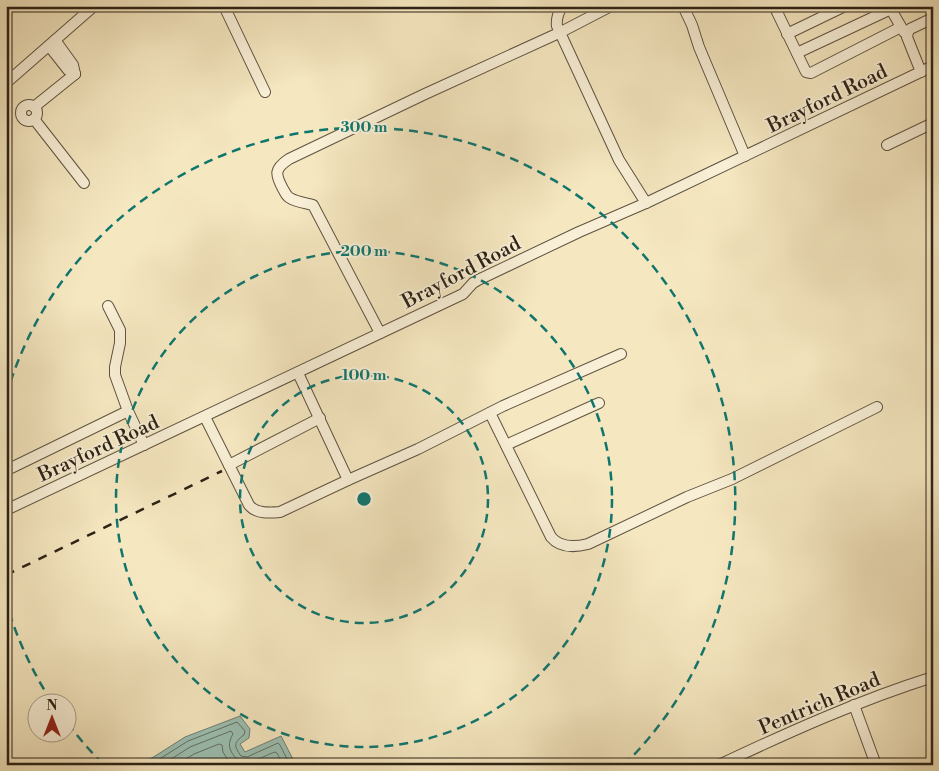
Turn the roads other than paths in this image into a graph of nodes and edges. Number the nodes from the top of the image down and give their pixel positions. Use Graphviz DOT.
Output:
graph roads {
  1 [pos="94,6"];
  2 [pos="224,6"];
  3 [pos="562,6"];
  4 [pos="611,6"];
  5 [pos="683,6"];
  6 [pos="775,6"];
  7 [pos="845,6"];
  8 [pos="890,8"];
  9 [pos="933,18"];
  10 [pos="901,27"];
  11 [pos="560,32"];
  12 [pos="787,34"];
  13 [pos="907,37"];
  14 [pos="52,43"];
  15 [pos="797,53"];
  16 [pos="933,66"];
  17 [pos="921,72"];
  18 [pos="6,83"];
  19 [pos="265,92"];
  20 [pos="34,107"];
  21 [pos="34,119"];
  22 [pos="933,123"];
  23 [pos="887,145"];
  24 [pos="745,156"];
  25 [pos="84,183"];
  26 [pos="646,203"];
  27 [pos="108,306"];
  28 [pos="380,333"];
  29 [pos="621,354"];
  30 [pos="298,373"];
  31 [pos="599,403"];
  32 [pos="877,407"];
  33 [pos="128,411"];
  34 [pos="490,413"];
  35 [pos="205,416"];
  36 [pos="320,418"];
  37 [pos="144,445"];
  38 [pos="506,445"];
  39 [pos="229,465"];
  40 [pos="8,469"];
  41 [pos="348,480"];
  42 [pos="6,510"];
  43 [pos="933,677"];
  44 [pos="854,705"];
  45 [pos="720,765"];
  46 [pos="876,765"];
  1 -- 14 [label="lane"];
  2 -- 19 [label="lane"];
  3 -- 11 [label="lane"];
  4 -- 11 [label="lane"];
  5 -- 24 [label="lane"];
  6 -- 12 [label="lane"];
  7 -- 12 [label="lane"];
  8 -- 10 [label="lane"];
  8 -- 15 [label="lane"];
  9 -- 13 [label="lane"];
  10 -- 13 [label="lane"];
  10 -- 15 [label="lane"];
  11 -- 26 [label="lane"];
  11 -- 28 [label="lane"];
  12 -- 15 [label="lane"];
  13 -- 17 [label="lane"];
  14 -- 18 [label="lane"];
  14 -- 20 [label="lane"];
  16 -- 17 [label="lane, Brayford Road"];
  17 -- 24 [label="lane, Brayford Road"];
  20 -- 21 [label="lane"];
  20 -- 21 [label="lane"];
  21 -- 25 [label="lane"];
  22 -- 23 [label="lane"];
  24 -- 26 [label="lane, Brayford Road"];
  26 -- 28 [label="lane, Brayford Road"];
  27 -- 33 [label="lane"];
  28 -- 30 [label="lane, Brayford Road"];
  29 -- 34 [label="lane"];
  30 -- 35 [label="lane, Brayford Road"];
  30 -- 36 [label="lane"];
  31 -- 38 [label="lane"];
  32 -- 38 [label="lane"];
  33 -- 37 [label="lane"];
  33 -- 40 [label="lane"];
  34 -- 38 [label="lane"];
  34 -- 41 [label="lane"];
  35 -- 37 [label="lane, Brayford Road"];
  35 -- 39 [label="lane"];
  36 -- 39 [label="lane"];
  36 -- 41 [label="lane"];
  37 -- 42 [label="lane, Brayford Road"];
  39 -- 41 [label="lane"];
  43 -- 44 [label="lane, Pentrich Road"];
  44 -- 45 [label="lane, Pentrich Road"];
  44 -- 46 [label="lane"];
}
